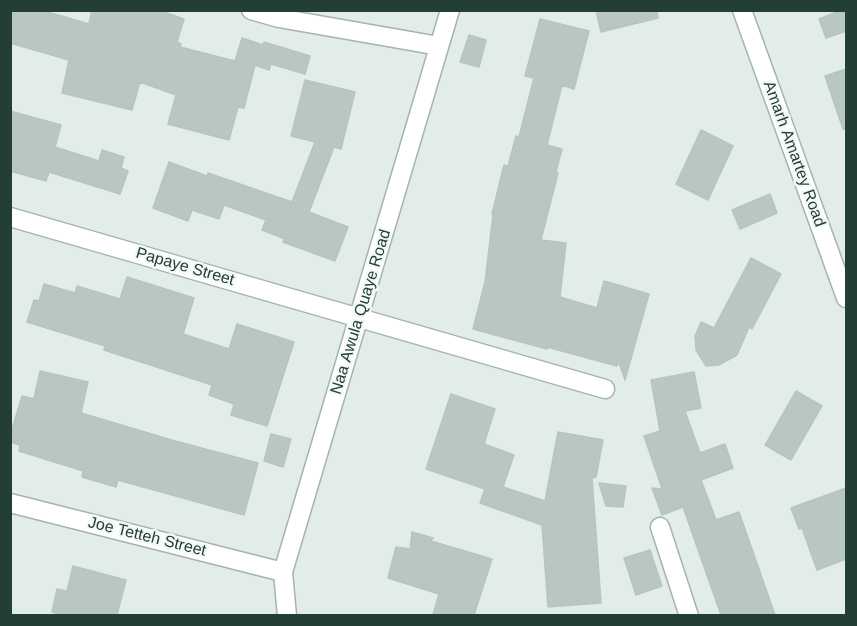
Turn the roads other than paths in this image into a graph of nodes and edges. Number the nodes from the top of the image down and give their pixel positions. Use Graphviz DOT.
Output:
graph roads {
  1 [pos="251,10"];
  2 [pos="450,10"];
  3 [pos="742,10"];
  4 [pos="439,46"];
  5 [pos="10,217"];
  6 [pos="846,298"];
  7 [pos="360,317"];
  8 [pos="605,389"];
  9 [pos="10,503"];
  10 [pos="660,527"];
  11 [pos="283,572"];
  12 [pos="287,615"];
  13 [pos="689,615"];
  1 -- 4 [label="street"];
  2 -- 4 [label="street, Naa Awula Quaye Road"];
  3 -- 6 [label="street, Amarh Amartey Road"];
  4 -- 7 [label="street, Naa Awula Quaye Road"];
  5 -- 7 [label="street, Papaye Street"];
  7 -- 8 [label="street, Papaye Street"];
  7 -- 11 [label="street, Naa Awula Quaye Road"];
  9 -- 11 [label="street, Joe Tetteh Street"];
  10 -- 13 [label="street"];
  11 -- 12 [label="street, Naa Awula Quaye Road"];
}
